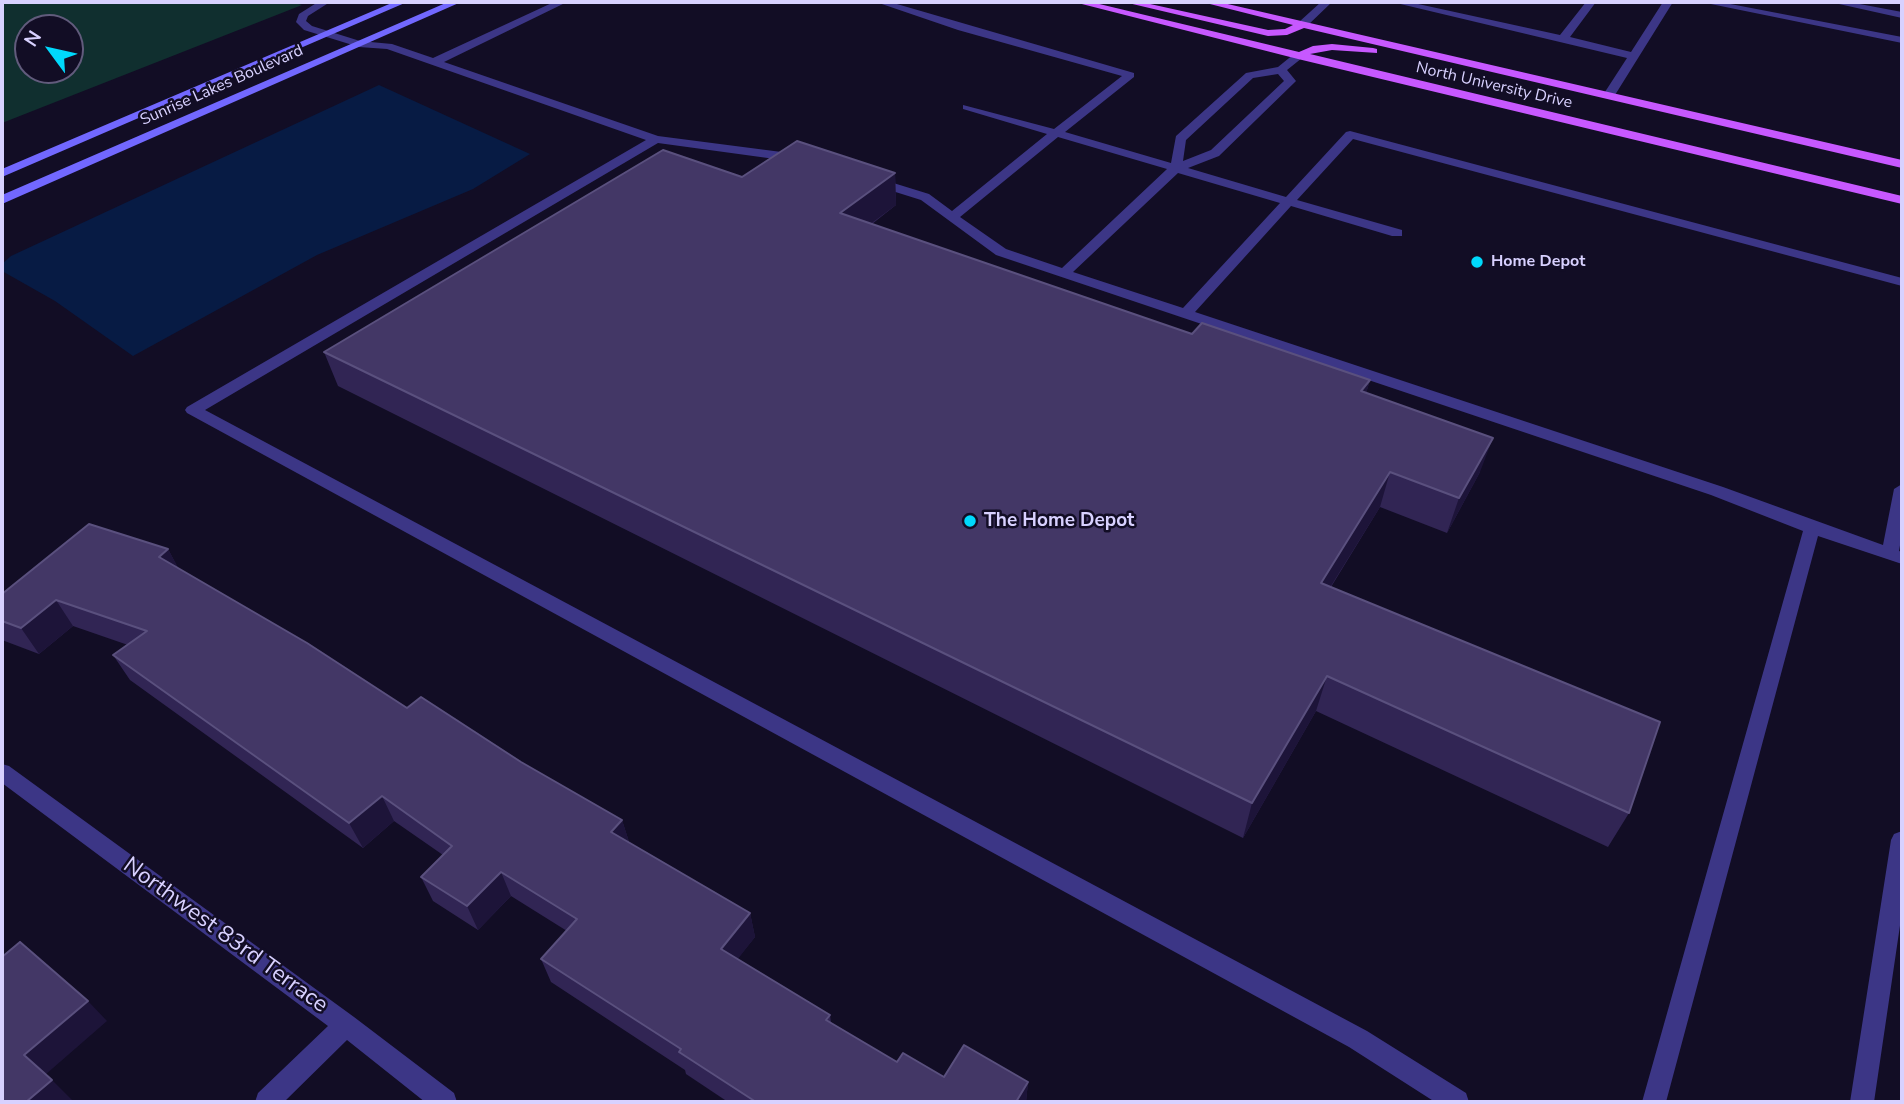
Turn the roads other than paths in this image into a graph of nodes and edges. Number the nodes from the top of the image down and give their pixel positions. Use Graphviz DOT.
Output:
graph roads {
  1 [pos="325,2"];
  2 [pos="402,2"];
  3 [pos="456,2"];
  4 [pos="562,2"];
  5 [pos="881,2"];
  6 [pos="1079,2"];
  7 [pos="1129,2"];
  8 [pos="1207,2"];
  9 [pos="1328,2"];
  10 [pos="1397,2"];
  11 [pos="1591,2"];
  12 [pos="1668,2"];
  13 [pos="1706,2"];
  14 [pos="1835,2"];
  15 [pos="1902,15"];
  16 [pos="1303,24"];
  17 [pos="326,34"];
  18 [pos="1563,39"];
  19 [pos="1902,40"];
  20 [pos="359,44"];
  21 [pos="1298,55"];
  22 [pos="1634,56"];
  23 [pos="434,62"];
  24 [pos="1282,70"];
  25 [pos="1609,95"];
  26 [pos="967,107"];
  27 [pos="1056,133"];
  28 [pos="1784,136"];
  29 [pos="656,139"];
  30 [pos="812,160"];
  31 [pos="1902,164"];
  32 [pos="1176,168"];
  33 [pos="2,173"];
  34 [pos="864,177"];
  35 [pos="2,200"];
  36 [pos="1902,200"];
  37 [pos="1289,201"];
  38 [pos="952,217"];
  39 [pos="1397,233"];
  40 [pos="1063,274"];
  41 [pos="1902,282"];
  42 [pos="1185,314"];
  43 [pos="1902,489"];
  44 [pos="1812,528"];
  45 [pos="1896,556"];
  46 [pos="2,772"];
  47 [pos="1902,841"];
  48 [pos="346,1025"];
  49 [pos="267,1102"];
  50 [pos="445,1102"];
  51 [pos="1457,1102"];
  52 [pos="1654,1102"];
  53 [pos="1862,1102"];
  1 -- 17 [label="street"];
  2 -- 17 [label="street, Sunrise Lakes Boulevard"];
  3 -- 20 [label="street, Sunrise Lakes Boulevard"];
  4 -- 23 [label="street"];
  5 -- 27 [label="street"];
  6 -- 21 [label="main road, North University Drive"];
  7 -- 16 [label="main road"];
  8 -- 16 [label="main road, North University Drive"];
  9 -- 16 [label="street"];
  10 -- 18 [label="street"];
  11 -- 18 [label="street"];
  12 -- 22 [label="street"];
  13 -- 19 [label="street"];
  14 -- 15 [label="street"];
  16 -- 25 [label="main road, North University Drive"];
  17 -- 20 [label="street"];
  17 -- 33 [label="street, Sunrise Lakes Boulevard"];
  18 -- 22 [label="street"];
  20 -- 23 [label="street"];
  20 -- 35 [label="street, Sunrise Lakes Boulevard"];
  21 -- 24 [label="street"];
  21 -- 28 [label="main road"];
  21 -- 36 [label="main road, North University Drive"];
  22 -- 25 [label="street"];
  23 -- 29 [label="street"];
  24 -- 32 [label="street"];
  24 -- 32 [label="street"];
  25 -- 28 [label="main road, North University Drive"];
  26 -- 27 [label="street"];
  27 -- 32 [label="street"];
  27 -- 38 [label="street"];
  28 -- 31 [label="main road, North University Drive"];
  29 -- 30 [label="street"];
  29 -- 51 [label="street"];
  32 -- 37 [label="street"];
  32 -- 40 [label="street"];
  34 -- 38 [label="street"];
  37 -- 39 [label="street"];
  37 -- 41 [label="street"];
  37 -- 42 [label="street"];
  38 -- 40 [label="street"];
  40 -- 42 [label="street"];
  42 -- 44 [label="street"];
  43 -- 45 [label="street"];
  44 -- 45 [label="street"];
  44 -- 52 [label="street"];
  46 -- 48 [label="street, Northwest 83rd Terrace"];
  47 -- 53 [label="street"];
  48 -- 49 [label="street"];
  48 -- 50 [label="street, Northwest 83rd Terrace"];
}
